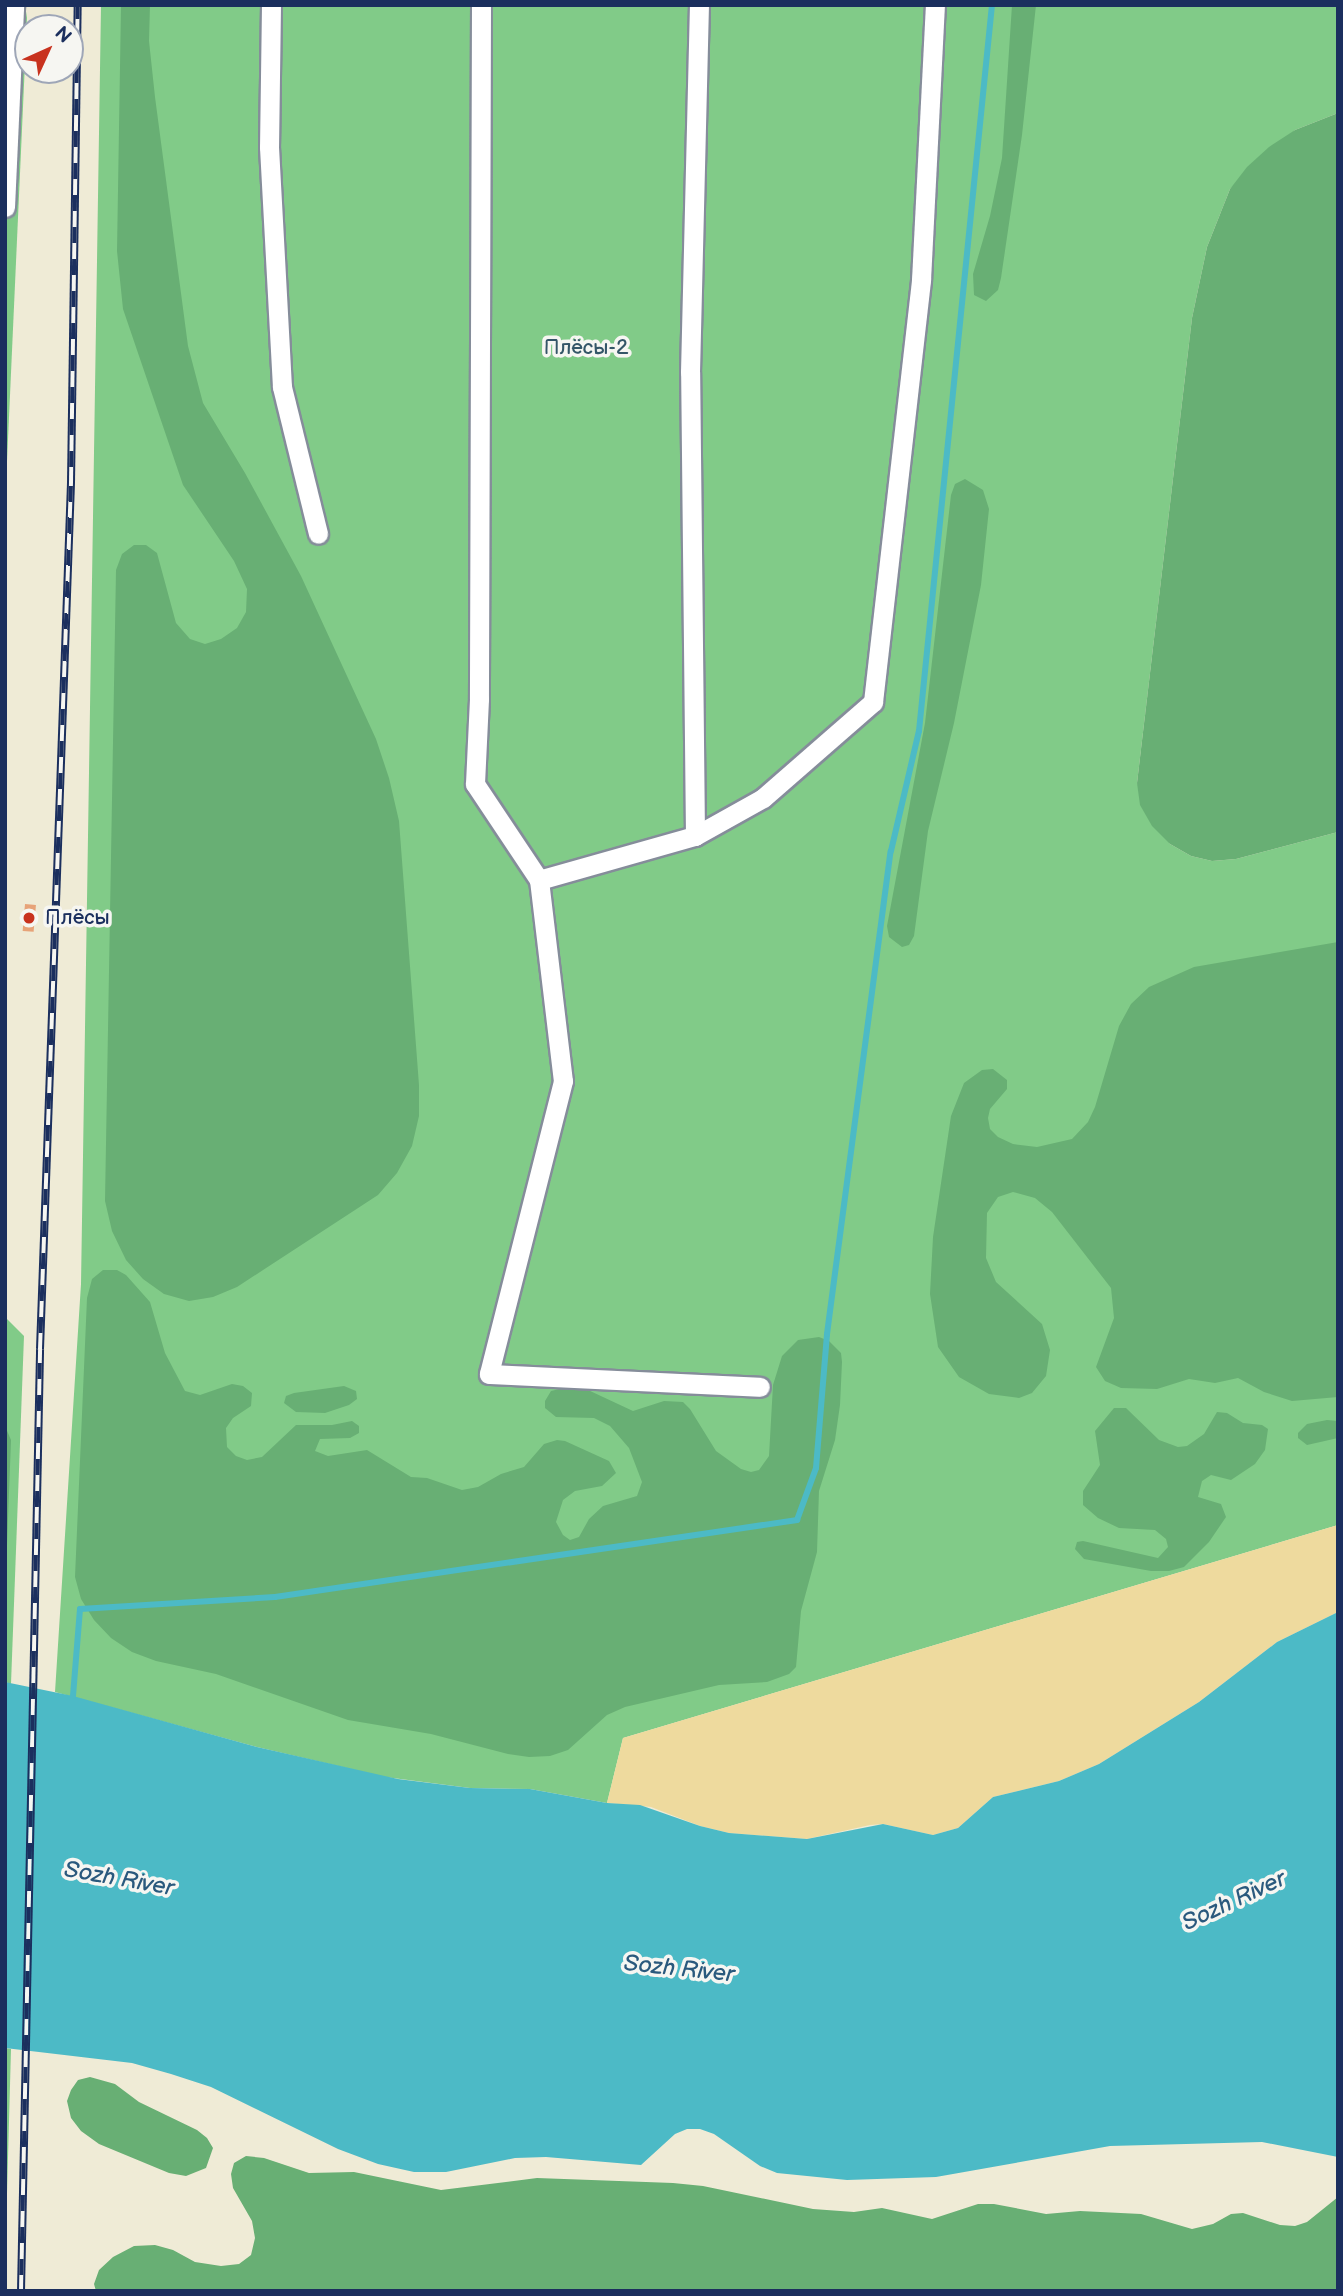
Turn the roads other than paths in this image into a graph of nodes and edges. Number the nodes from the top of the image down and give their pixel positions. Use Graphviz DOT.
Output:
graph roads {
  1 [pos="14,5"];
  2 [pos="271,5"];
  3 [pos="481,5"];
  4 [pos="699,5"];
  5 [pos="935,5"];
  6 [pos="5,207"];
  7 [pos="318,534"];
  8 [pos="695,836"];
  9 [pos="539,880"];
  10 [pos="760,1387"];
  1 -- 6 [label="street"];
  2 -- 7 [label="street"];
  3 -- 9 [label="street"];
  4 -- 8 [label="street"];
  5 -- 8 [label="street"];
  8 -- 9 [label="street"];
  9 -- 10 [label="street"];
}
